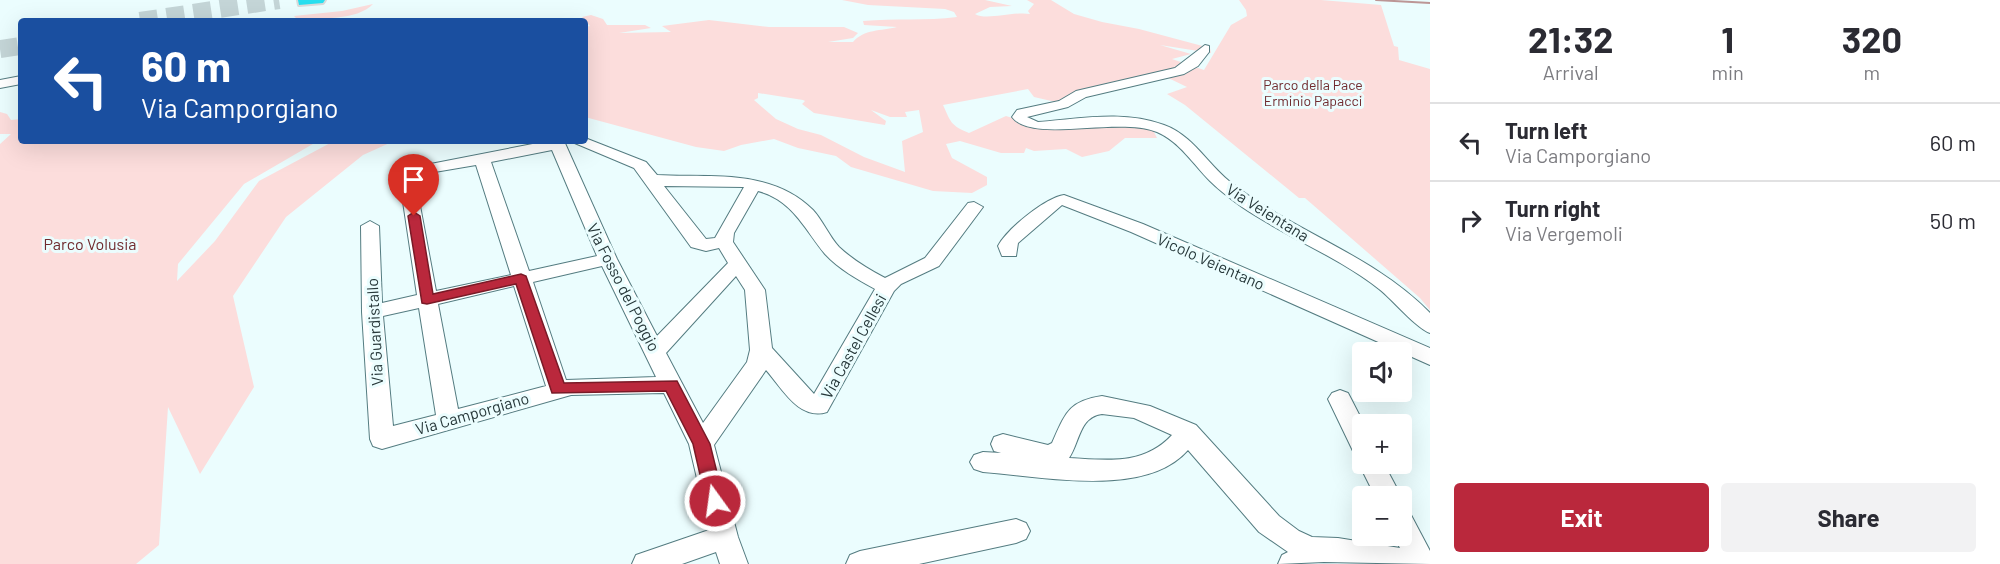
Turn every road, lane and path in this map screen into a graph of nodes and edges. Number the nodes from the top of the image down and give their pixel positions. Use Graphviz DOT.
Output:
graph roads {
  1 [pos="1205,49"];
  2 [pos="18,81"];
  3 [pos="0,84"];
  4 [pos="551,144"];
  5 [pos="556,144"];
  6 [pos="586,144"];
  7 [pos="482,158"];
  8 [pos="652,180"];
  9 [pos="754,184"];
  10 [pos="974,207"];
  11 [pos="370,226"];
  12 [pos="724,243"];
  13 [pos="1009,252"];
  14 [pos="608,258"];
  15 [pos="738,262"];
  16 [pos="521,279"];
  17 [pos="886,287"];
  18 [pos="427,299"];
  19 [pos="372,312"];
  20 [pos="1430,326"];
  21 [pos="761,350"];
  22 [pos="656,351"];
  23 [pos="1430,357"];
  24 [pos="671,385"];
  25 [pos="558,389"];
  26 [pos="1340,399"];
  27 [pos="448,419"];
  28 [pos="1352,424"];
  29 [pos="1187,432"];
  30 [pos="382,439"];
  31 [pos="702,444"];
  32 [pos="1003,444"];
  33 [pos="983,462"];
  34 [pos="1016,531"];
  35 [pos="724,537"];
  36 [pos="1412,544"];
  37 [pos="1320,550"];
  38 [pos="646,564"];
  39 [pos="734,564"];
  40 [pos="860,564"];
  41 [pos="1292,564"];
  42 [pos="1417,564"];
  43 [pos="1422,564"];
  1 -- 20 [label="street, Via Veientana"];
  2 -- 3 [label="street"];
  4 -- 7 [label="street"];
  5 -- 14 [label="street, Via Fosso del Poggio"];
  6 -- 8 [label="street"];
  7 -- 16 [label="street"];
  7 -- 18 [label="street"];
  8 -- 9 [label="street"];
  8 -- 12 [label="street"];
  9 -- 12 [label="street"];
  9 -- 17 [label="street"];
  10 -- 17 [label="street, Via Castel Cellesi"];
  11 -- 19 [label="street, Via Guardistallo"];
  12 -- 15 [label="street"];
  13 -- 23 [label="street, Vicolo Veientano"];
  14 -- 16 [label="street"];
  14 -- 22 [label="street, Via Fosso del Poggio"];
  15 -- 21 [label="street"];
  15 -- 22 [label="street"];
  16 -- 18 [label="street"];
  16 -- 25 [label="street"];
  17 -- 21 [label="street, Via Castel Cellesi"];
  18 -- 19 [label="street"];
  18 -- 27 [label="street"];
  19 -- 30 [label="street, Via Guardistallo"];
  21 -- 31 [label="street"];
  22 -- 24 [label="street, Via Fosso del Poggio"];
  24 -- 25 [label="street, Via Camporgiano"];
  24 -- 31 [label="street, Via Fosso del Poggio"];
  25 -- 27 [label="street, Via Camporgiano"];
  26 -- 28 [label="street"];
  27 -- 30 [label="street, Via Camporgiano"];
  29 -- 32 [label="street"];
  29 -- 33 [label="street"];
  29 -- 37 [label="street"];
  31 -- 35 [label="street, Via Fosso del Poggio"];
  34 -- 40 [label="street"];
  35 -- 38 [label="street"];
  35 -- 39 [label="street, Via Fosso del Poggio"];
  36 -- 43 [label="street"];
  37 -- 41 [label="street"];
  37 -- 42 [label="street"];
}
